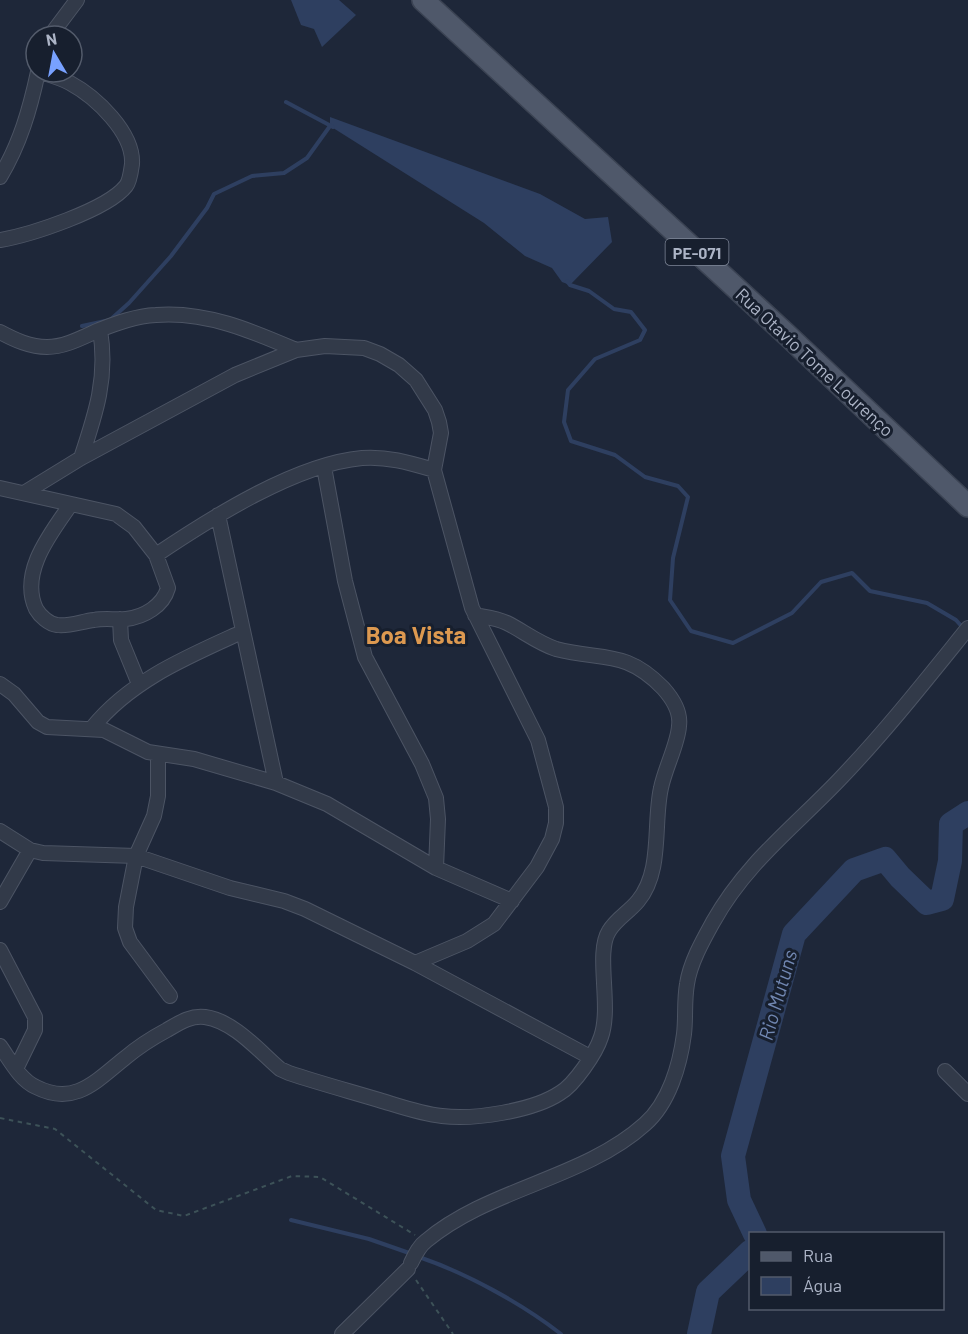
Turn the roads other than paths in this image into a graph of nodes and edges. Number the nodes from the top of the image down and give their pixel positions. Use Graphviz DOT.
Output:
graph roads {
  1 [pos="77,0"];
  2 [pos="423,0"];
  3 [pos="59,24"];
  4 [pos="36,84"];
  5 [pos="72,84"];
  6 [pos="0,177"];
  7 [pos="0,240"];
  8 [pos="100,330"];
  9 [pos="0,332"];
  10 [pos="296,350"];
  11 [pos="81,458"];
  12 [pos="324,466"];
  13 [pos="434,470"];
  14 [pos="0,489"];
  15 [pos="24,493"];
  16 [pos="70,504"];
  17 [pos="968,506"];
  18 [pos="218,514"];
  19 [pos="156,555"];
  20 [pos="475,615"];
  21 [pos="120,619"];
  22 [pos="242,632"];
  23 [pos="964,633"];
  24 [pos="0,684"];
  25 [pos="140,684"];
  26 [pos="92,728"];
  27 [pos="158,755"];
  28 [pos="276,783"];
  29 [pos="0,831"];
  30 [pos="30,850"];
  31 [pos="136,856"];
  32 [pos="436,868"];
  33 [pos="512,901"];
  34 [pos="0,902"];
  35 [pos="0,950"];
  36 [pos="415,963"];
  37 [pos="170,996"];
  38 [pos="0,1046"];
  39 [pos="590,1057"];
  40 [pos="16,1069"];
  41 [pos="945,1071"];
  42 [pos="968,1094"];
  43 [pos="342,1334"];
  1 -- 3 [label="street"];
  2 -- 17 [label="main road, Rua Otavio Tome Lourenço / PE-071"];
  4 -- 6 [label="street"];
  5 -- 7 [label="street"];
  8 -- 9 [label="street"];
  8 -- 10 [label="street"];
  8 -- 11 [label="street"];
  10 -- 11 [label="street"];
  10 -- 13 [label="street"];
  11 -- 15 [label="street"];
  12 -- 13 [label="street"];
  12 -- 18 [label="street"];
  12 -- 32 [label="street"];
  13 -- 20 [label="street"];
  14 -- 15 [label="street"];
  15 -- 16 [label="street"];
  16 -- 19 [label="street"];
  16 -- 21 [label="street"];
  18 -- 19 [label="street"];
  18 -- 22 [label="street"];
  19 -- 21 [label="street"];
  20 -- 33 [label="street"];
  20 -- 39 [label="street"];
  21 -- 25 [label="street"];
  22 -- 25 [label="street"];
  22 -- 28 [label="street"];
  23 -- 43 [label="street"];
  24 -- 26 [label="street"];
  25 -- 26 [label="street"];
  26 -- 27 [label="street"];
  27 -- 28 [label="street"];
  27 -- 31 [label="street"];
  28 -- 32 [label="street"];
  29 -- 30 [label="street"];
  30 -- 31 [label="street"];
  30 -- 34 [label="street"];
  31 -- 36 [label="street"];
  31 -- 37 [label="street"];
  32 -- 33 [label="street"];
  33 -- 36 [label="street"];
  35 -- 40 [label="street"];
  36 -- 39 [label="street"];
  38 -- 40 [label="street"];
  39 -- 40 [label="street"];
  41 -- 42 [label="street"];
}
